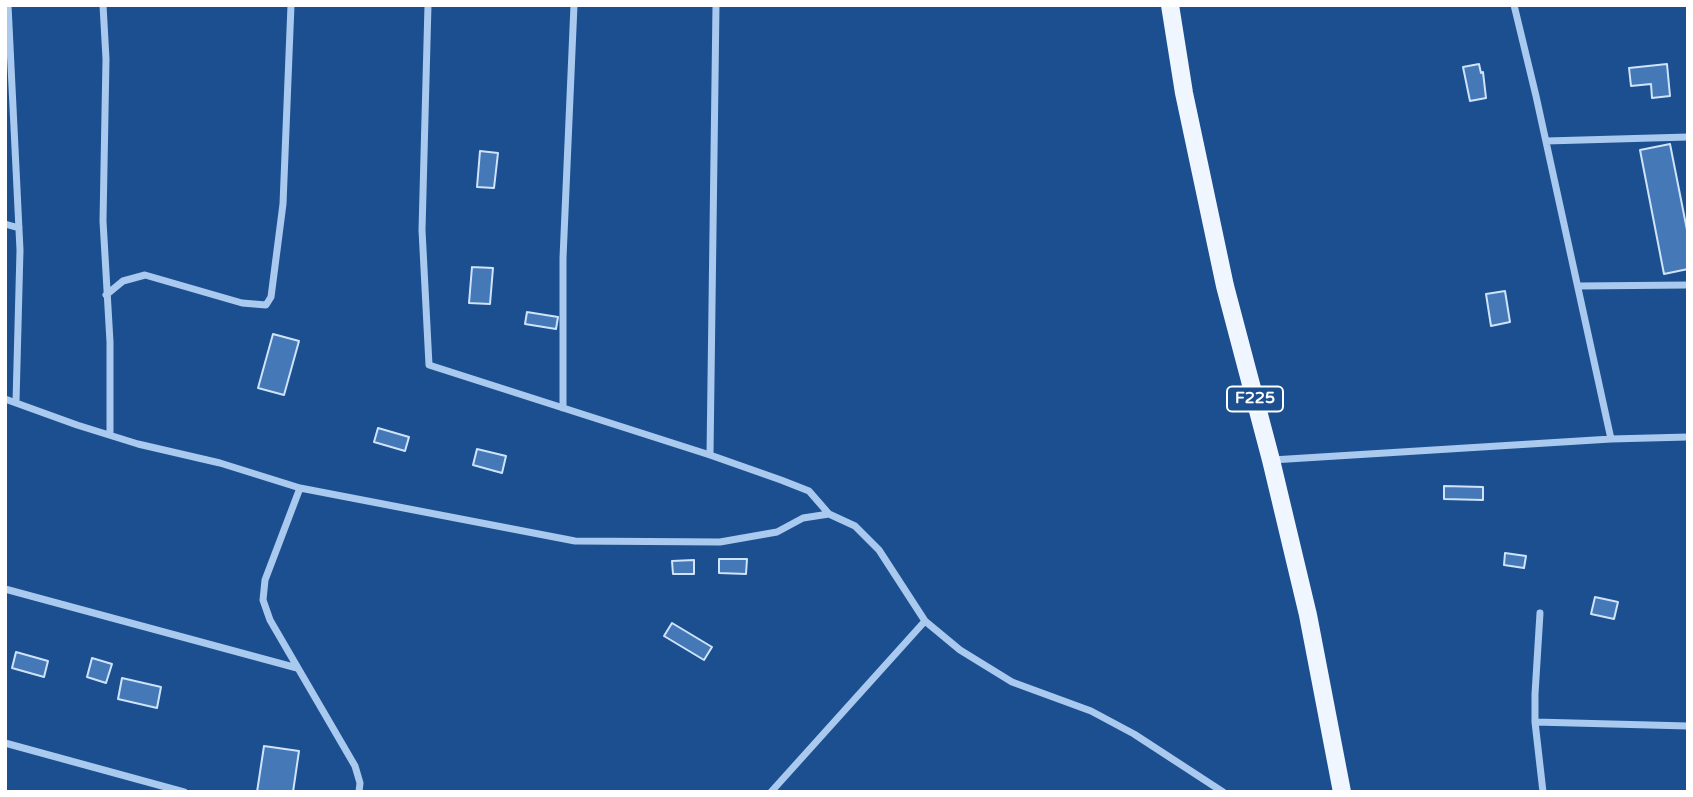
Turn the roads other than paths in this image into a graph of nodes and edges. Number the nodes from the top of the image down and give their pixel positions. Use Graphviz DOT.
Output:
graph roads {
  1 [pos="8,5"];
  2 [pos="103,5"];
  3 [pos="291,5"];
  4 [pos="428,5"];
  5 [pos="573,5"];
  6 [pos="716,5"];
  7 [pos="1170,5"];
  8 [pos="1514,5"];
  9 [pos="1688,137"];
  10 [pos="1546,141"];
  11 [pos="5,224"];
  12 [pos="19,228"];
  13 [pos="1688,285"];
  14 [pos="1579,286"];
  15 [pos="106,295"];
  16 [pos="5,399"];
  17 [pos="16,402"];
  18 [pos="563,408"];
  19 [pos="110,435"];
  20 [pos="1688,437"];
  21 [pos="1612,439"];
  22 [pos="710,455"];
  23 [pos="1271,460"];
  24 [pos="300,488"];
  25 [pos="829,514"];
  26 [pos="5,589"];
  27 [pos="1540,613"];
  28 [pos="925,621"];
  29 [pos="297,668"];
  30 [pos="1535,722"];
  31 [pos="1688,726"];
  32 [pos="5,743"];
  33 [pos="184,792"];
  34 [pos="359,792"];
  35 [pos="771,792"];
  36 [pos="1223,792"];
  37 [pos="1342,792"];
  38 [pos="1544,792"];
  1 -- 12 [label="street"];
  2 -- 15 [label="street"];
  3 -- 15 [label="street"];
  4 -- 18 [label="street"];
  5 -- 18 [label="street"];
  6 -- 22 [label="street"];
  7 -- 23 [label="main road, F225"];
  8 -- 10 [label="street"];
  9 -- 10 [label="street"];
  10 -- 14 [label="street"];
  11 -- 12 [label="street"];
  12 -- 17 [label="street"];
  13 -- 14 [label="street"];
  14 -- 21 [label="street"];
  15 -- 19 [label="street"];
  16 -- 17 [label="street"];
  17 -- 19 [label="street"];
  18 -- 22 [label="street"];
  19 -- 24 [label="street"];
  20 -- 21 [label="street"];
  21 -- 23 [label="street"];
  22 -- 25 [label="street"];
  23 -- 37 [label="main road, F225"];
  24 -- 25 [label="street"];
  24 -- 29 [label="street"];
  25 -- 28 [label="street"];
  26 -- 29 [label="street"];
  27 -- 30 [label="street"];
  28 -- 35 [label="street"];
  28 -- 36 [label="street"];
  29 -- 34 [label="street"];
  30 -- 31 [label="street"];
  30 -- 38 [label="street"];
  32 -- 33 [label="street"];
}
